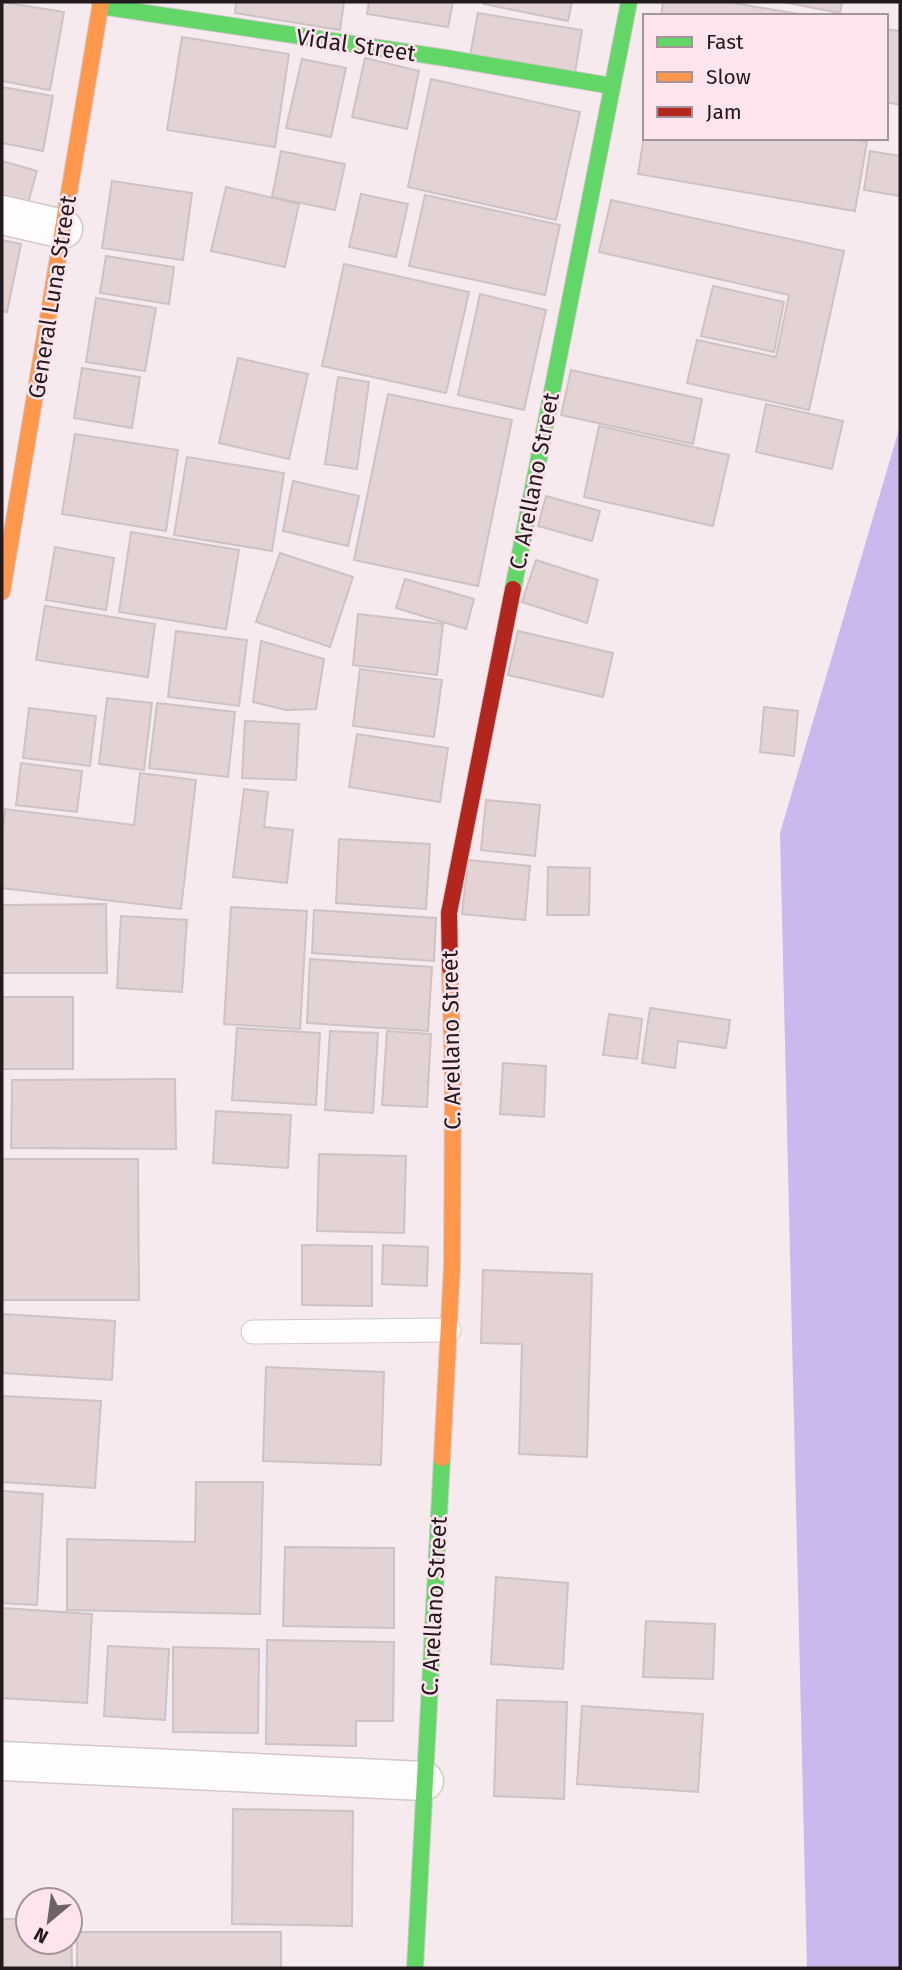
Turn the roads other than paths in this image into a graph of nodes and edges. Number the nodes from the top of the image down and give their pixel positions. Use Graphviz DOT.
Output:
graph roads {
  1 [pos="629,2"];
  2 [pos="100,4"];
  3 [pos="612,86"];
  4 [pos="2,215"];
  5 [pos="63,229"];
  6 [pos="2,592"];
  7 [pos="449,1330"];
  8 [pos="253,1332"];
  9 [pos="2,1761"];
  10 [pos="424,1781"];
  11 [pos="415,1968"];
  1 -- 3 [label="main road, C. Arellano Street"];
  2 -- 3 [label="main road, Vidal Street"];
  2 -- 5 [label="main road, General Luna Street"];
  3 -- 7 [label="main road, C. Arellano Street"];
  4 -- 5 [label="street"];
  5 -- 6 [label="main road, General Luna Street"];
  7 -- 8 [label="lane"];
  7 -- 10 [label="main road, C. Arellano Street"];
  9 -- 10 [label="street"];
  10 -- 11 [label="main road, C. Arellano Street"];
}
